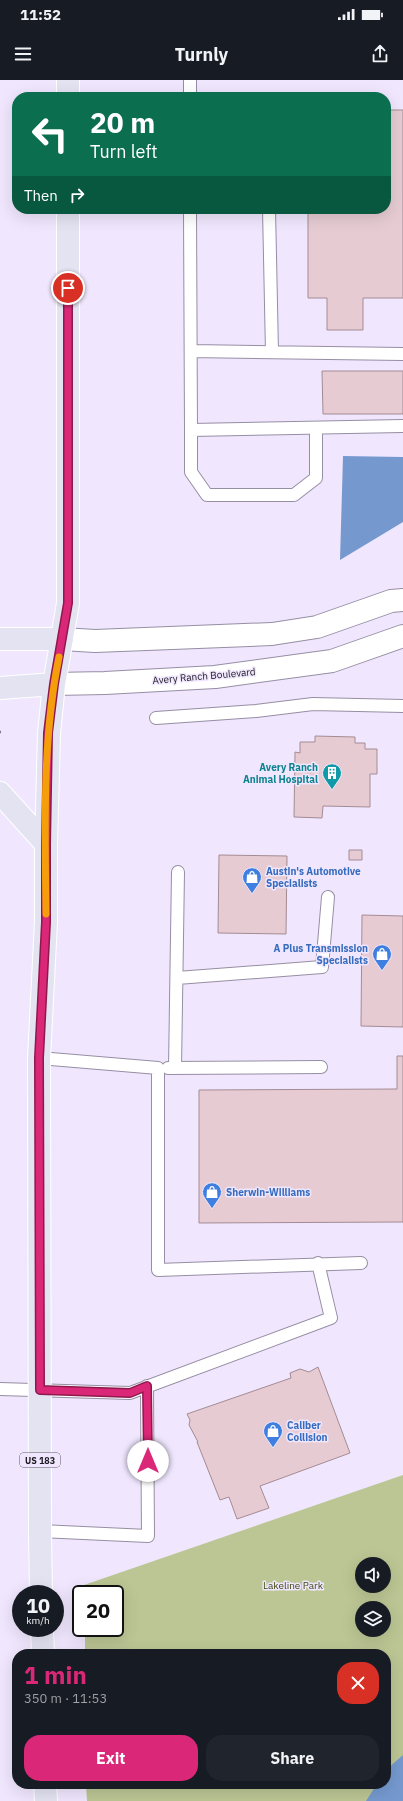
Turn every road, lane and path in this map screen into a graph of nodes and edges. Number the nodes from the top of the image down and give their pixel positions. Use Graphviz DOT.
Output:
graph roads {
  1 [pos="68,80"];
  2 [pos="190,80"];
  3 [pos="68,92"];
  4 [pos="190,92"];
  5 [pos="68,214"];
  6 [pos="190,214"];
  7 [pos="269,214"];
  8 [pos="191,351"];
  9 [pos="272,352"];
  10 [pos="403,354"];
  11 [pos="403,426"];
  12 [pos="316,428"];
  13 [pos="191,430"];
  14 [pos="403,600"];
  15 [pos="403,636"];
  16 [pos="0,639"];
  17 [pos="62,639"];
  18 [pos="54,684"];
  19 [pos="0,688"];
  20 [pos="403,706"];
  21 [pos="156,718"];
  22 [pos="0,793"];
  23 [pos="46,844"];
  24 [pos="178,872"];
  25 [pos="328,897"];
  26 [pos="177,978"];
  27 [pos="39,1058"];
  28 [pos="321,1067"];
  29 [pos="158,1068"];
  30 [pos="175,1068"];
  31 [pos="361,1262"];
  32 [pos="318,1263"];
  33 [pos="147,1386"];
  34 [pos="0,1389"];
  35 [pos="40,1390"];
  36 [pos="40,1531"];
  37 [pos="41,1585"];
  38 [pos="42,1637"];
  39 [pos="43,1649"];
  40 [pos="45,1789"];
  41 [pos="46,1801"];
  1 -- 3 [label="main road"];
  2 -- 4 [label="lane"];
  5 -- 17 [label="main road, US 183"];
  6 -- 8 [label="lane"];
  7 -- 9 [label="lane"];
  8 -- 9 [label="lane"];
  8 -- 13 [label="lane"];
  9 -- 10 [label="lane"];
  11 -- 12 [label="lane"];
  12 -- 13 [label="lane"];
  12 -- 13 [label="lane"];
  14 -- 17 [label="street"];
  15 -- 18 [label="street, Avery Ranch Boulevard"];
  16 -- 17 [label="main road"];
  17 -- 18 [label="main road, US 183"];
  18 -- 19 [label="main road, Avery Ranch Boulevard"];
  18 -- 23 [label="main road, US 183"];
  20 -- 21 [label="lane"];
  22 -- 23 [label="main road"];
  23 -- 27 [label="main road, US 183"];
  24 -- 26 [label="lane"];
  25 -- 26 [label="lane"];
  26 -- 30 [label="lane"];
  27 -- 29 [label="lane"];
  27 -- 35 [label="main road, US 183"];
  28 -- 30 [label="lane"];
  29 -- 30 [label="lane"];
  29 -- 32 [label="lane"];
  31 -- 32 [label="lane"];
  32 -- 33 [label="lane"];
  33 -- 35 [label="lane"];
  33 -- 36 [label="lane"];
  34 -- 35 [label="lane"];
  35 -- 36 [label="main road, US 183"];
  36 -- 37 [label="main road, US 183"];
  38 -- 39 [label="main road"];
  40 -- 41 [label="main road"];
}
